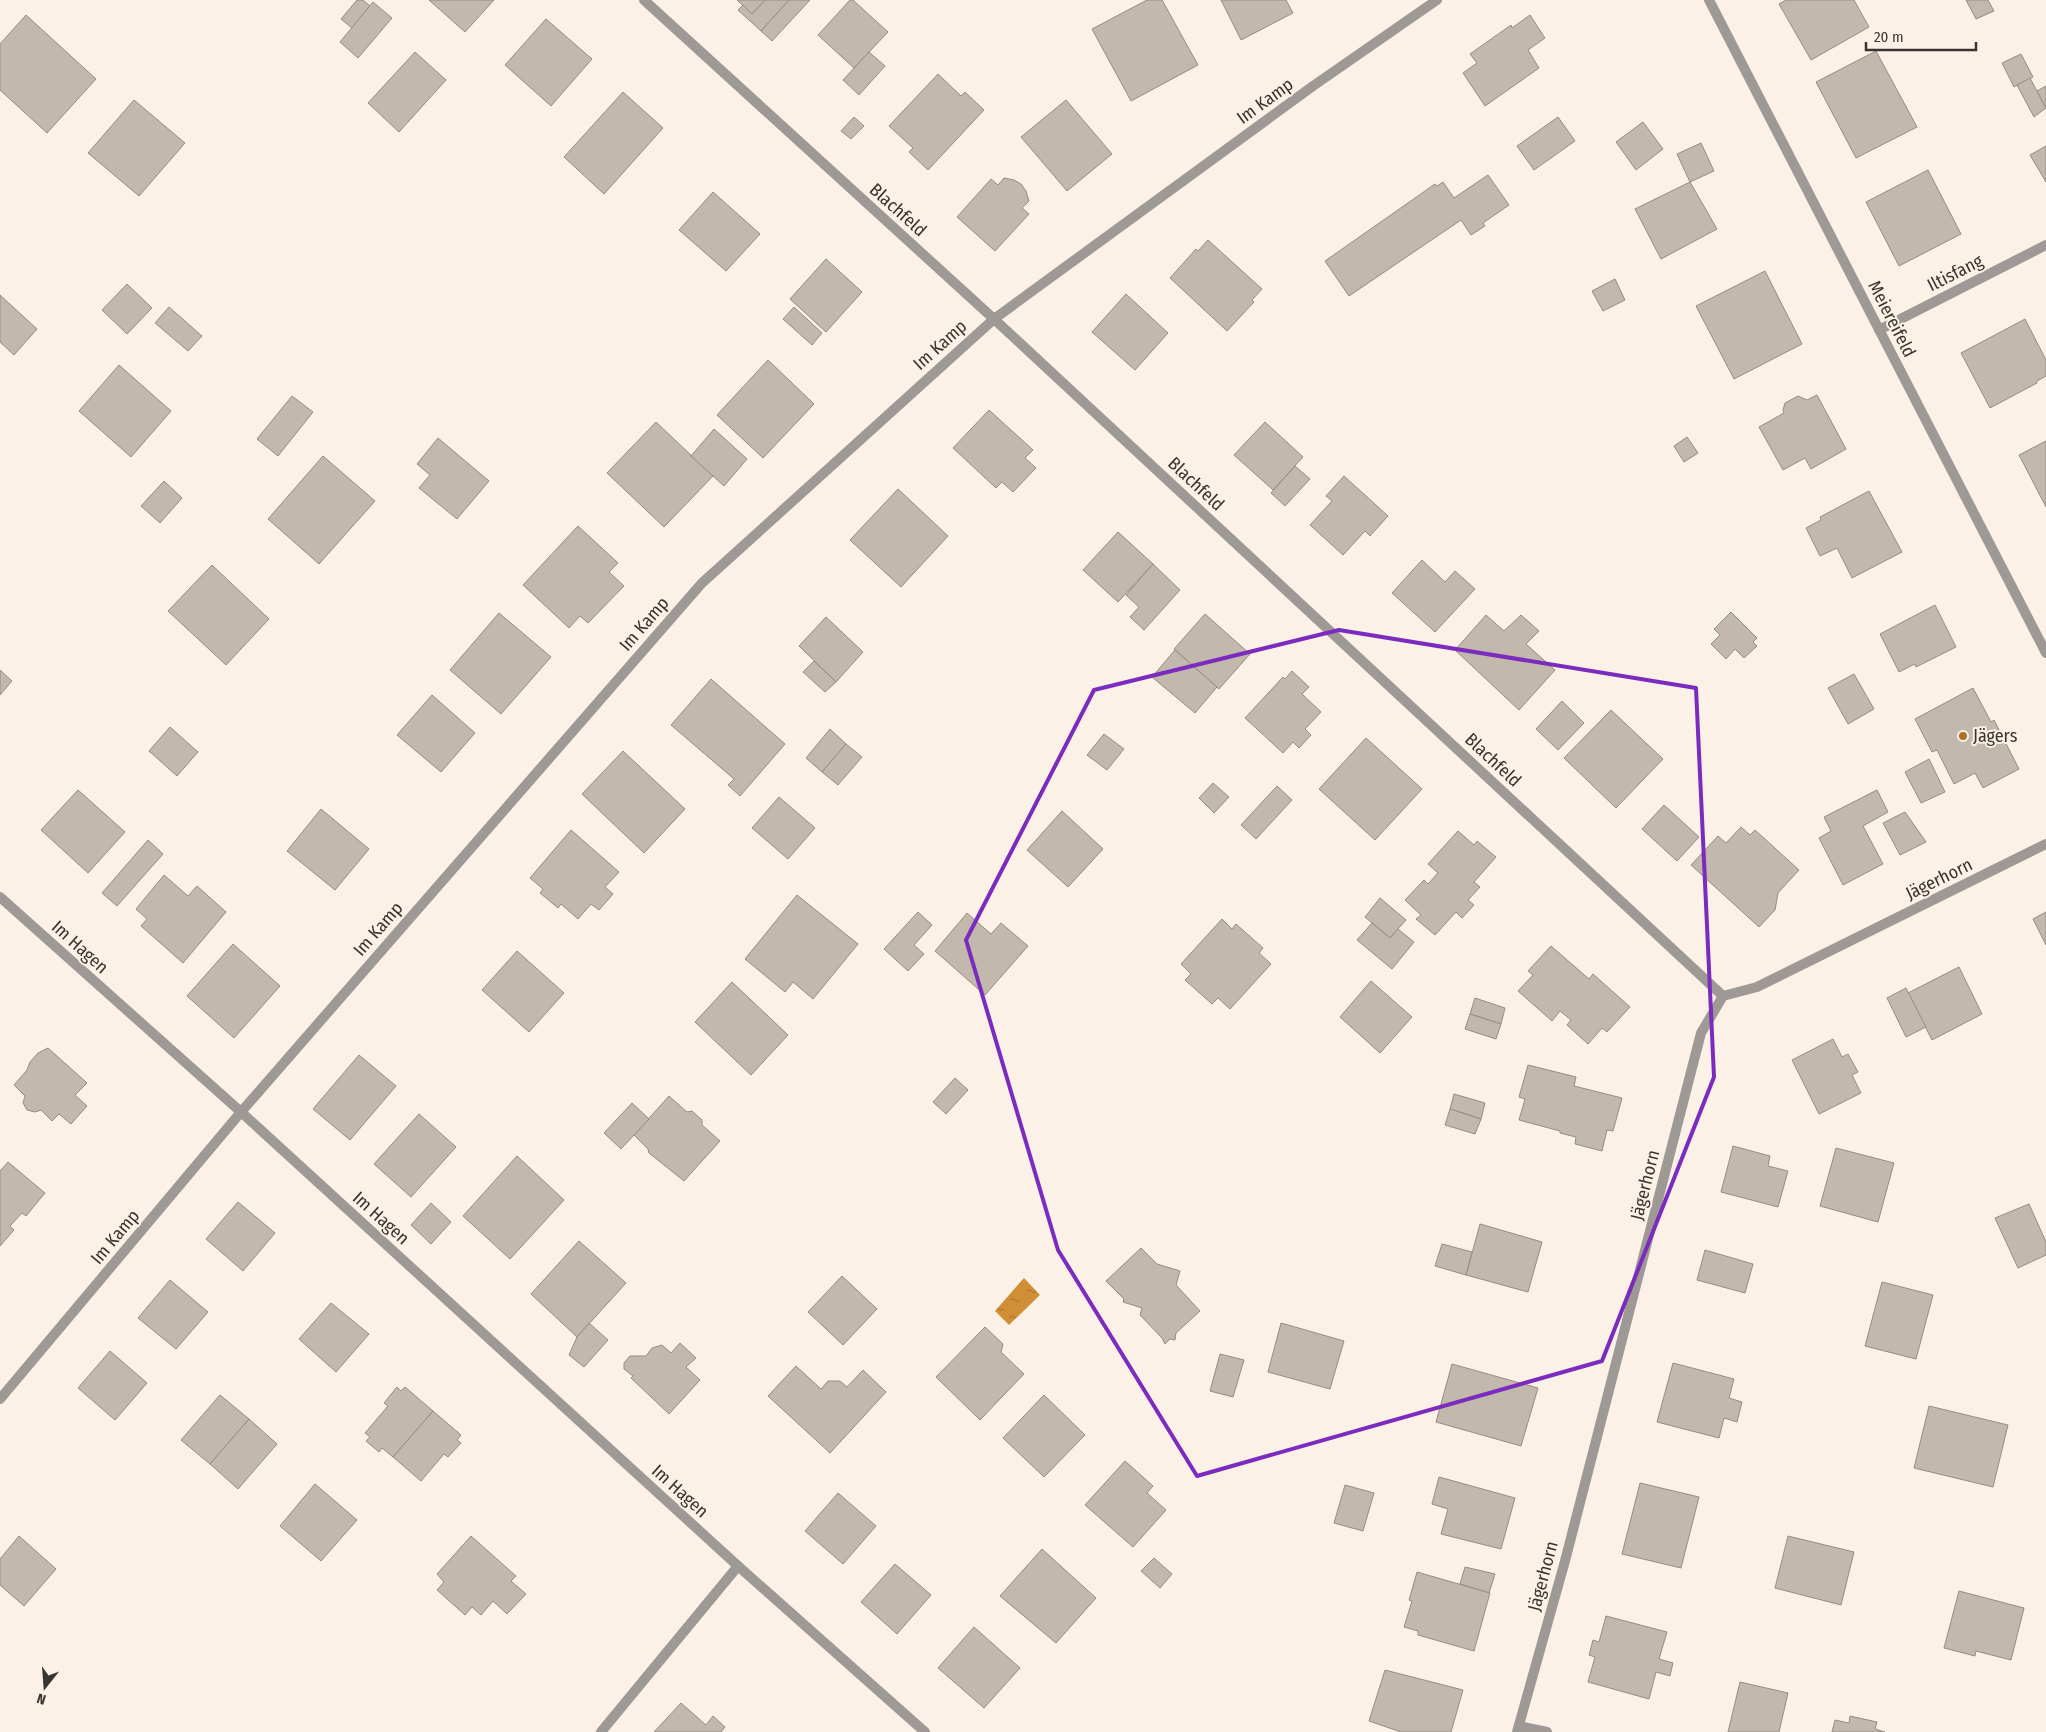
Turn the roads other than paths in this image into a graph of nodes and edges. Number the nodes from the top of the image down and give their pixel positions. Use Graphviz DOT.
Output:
graph roads {
  1 [pos="644,0"];
  2 [pos="1437,0"];
  3 [pos="1709,0"];
  4 [pos="2046,245"];
  5 [pos="994,319"];
  6 [pos="1879,330"];
  7 [pos="2046,653"];
  8 [pos="2046,844"];
  9 [pos="0,897"];
  10 [pos="1723,996"];
  11 [pos="241,1112"];
  12 [pos="0,1399"];
  13 [pos="738,1566"];
  14 [pos="1518,1729"];
  15 [pos="601,1732"];
  16 [pos="925,1732"];
  17 [pos="1547,1732"];
  1 -- 5 [label="street, Blachfeld"];
  2 -- 5 [label="street, Im Kamp"];
  3 -- 6 [label="street, Meiereifeld"];
  4 -- 6 [label="street, Iltisfang"];
  5 -- 10 [label="street, Blachfeld"];
  5 -- 11 [label="street, Im Kamp"];
  6 -- 7 [label="street, Meiereifeld"];
  8 -- 10 [label="street, Jägerhorn"];
  9 -- 11 [label="street, Im Hagen"];
  10 -- 14 [label="street, Jägerhorn"];
  11 -- 12 [label="street, Im Kamp"];
  11 -- 13 [label="street, Im Hagen"];
  13 -- 15 [label="street"];
  13 -- 16 [label="street, Im Hagen"];
  14 -- 17 [label="street"];
}
